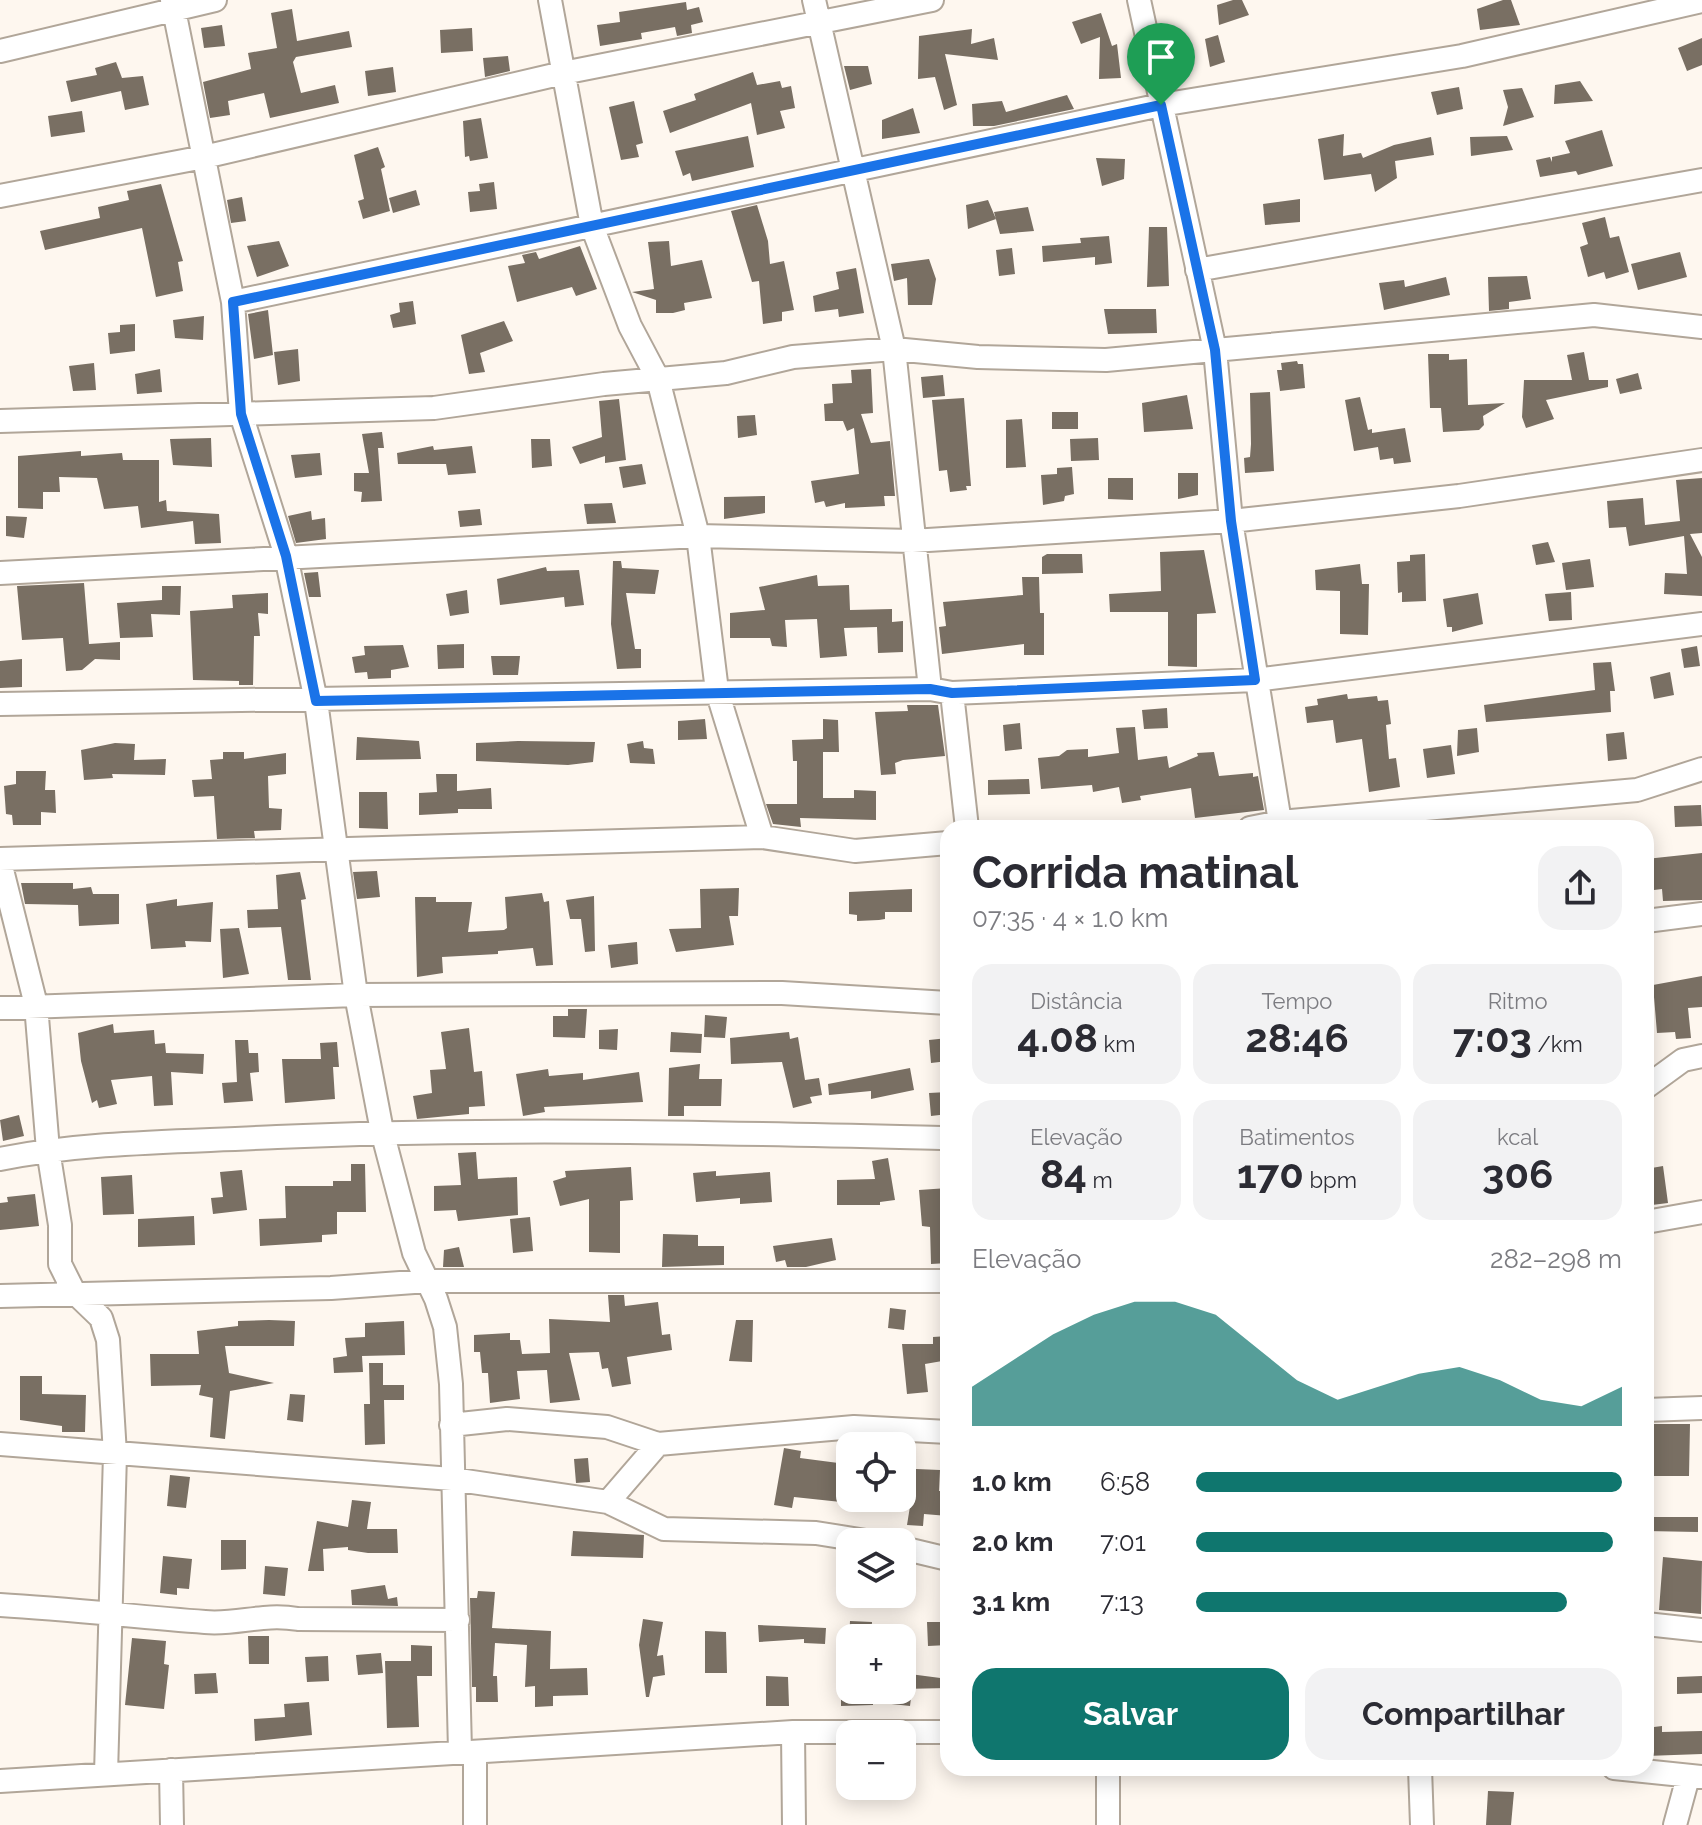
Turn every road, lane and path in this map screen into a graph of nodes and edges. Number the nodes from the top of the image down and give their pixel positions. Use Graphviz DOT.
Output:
graph roads {
  1 [pos="215,0"];
  2 [pos="550,0"];
  3 [pos="814,0"];
  4 [pos="932,0"];
  5 [pos="1139,0"];
  6 [pos="1702,1"];
  7 [pos="172,5"];
  8 [pos="818,23"];
  9 [pos="0,51"];
  10 [pos="563,73"];
  11 [pos="1161,105"];
  12 [pos="204,157"];
  13 [pos="854,168"];
  14 [pos="1702,180"];
  15 [pos="0,196"];
  16 [pos="592,226"];
  17 [pos="1197,270"];
  18 [pos="233,302"];
  19 [pos="1702,327"];
  20 [pos="894,349"];
  21 [pos="1215,350"];
  22 [pos="658,379"];
  23 [pos="241,414"];
  24 [pos="0,421"];
  25 [pos="1702,460"];
  26 [pos="1231,521"];
  27 [pos="698,536"];
  28 [pos="912,541"];
  29 [pos="286,556"];
  30 [pos="0,573"];
  31 [pos="1702,624"];
  32 [pos="1255,680"];
  33 [pos="717,691"];
  34 [pos="941,691"];
  35 [pos="316,701"];
  36 [pos="0,704"];
  37 [pos="1702,769"];
  38 [pos="965,820"];
  39 [pos="1280,820"];
  40 [pos="1332,820"];
  41 [pos="762,837"];
  42 [pos="940,844"];
  43 [pos="334,847"];
  44 [pos="0,861"];
  45 [pos="1702,914"];
  46 [pos="1654,920"];
  47 [pos="356,995"];
  48 [pos="940,1003"];
  49 [pos="36,1005"];
  50 [pos="0,1008"];
  51 [pos="1702,1056"];
  52 [pos="1654,1081"];
  53 [pos="382,1131"];
  54 [pos="940,1138"];
  55 [pos="48,1150"];
  56 [pos="0,1159"];
  57 [pos="1702,1212"];
  58 [pos="1654,1221"];
  59 [pos="428,1281"];
  60 [pos="940,1281"];
  61 [pos="74,1292"];
  62 [pos="0,1296"];
  63 [pos="1702,1408"];
  64 [pos="1654,1410"];
  65 [pos="451,1425"];
  66 [pos="940,1432"];
  67 [pos="0,1444"];
  68 [pos="658,1444"];
  69 [pos="115,1454"];
  70 [pos="452,1479"];
  71 [pos="608,1502"];
  72 [pos="836,1536"];
  73 [pos="916,1551"];
  74 [pos="940,1557"];
  75 [pos="0,1605"];
  76 [pos="108,1611"];
  77 [pos="458,1620"];
  78 [pos="1654,1625"];
  79 [pos="1702,1630"];
  80 [pos="793,1732"];
  81 [pos="940,1732"];
  82 [pos="468,1751"];
  83 [pos="171,1770"];
  84 [pos="1654,1772"];
  85 [pos="106,1774"];
  86 [pos="1108,1776"];
  87 [pos="1420,1776"];
  88 [pos="1695,1777"];
  89 [pos="0,1781"];
  90 [pos="172,1825"];
  91 [pos="475,1825"];
  92 [pos="794,1825"];
  93 [pos="1108,1825"];
  94 [pos="1422,1825"];
  95 [pos="1675,1825"];
  1 -- 7 [label="street"];
  2 -- 10 [label="street"];
  3 -- 8 [label="street"];
  4 -- 8 [label="street"];
  5 -- 11 [label="street"];
  6 -- 11 [label="street"];
  7 -- 9 [label="street"];
  7 -- 12 [label="street"];
  8 -- 10 [label="street"];
  8 -- 13 [label="street"];
  10 -- 12 [label="street"];
  10 -- 16 [label="street"];
  11 -- 13 [label="street"];
  11 -- 17 [label="street"];
  12 -- 15 [label="street"];
  12 -- 18 [label="street"];
  13 -- 16 [label="street"];
  13 -- 20 [label="street"];
  14 -- 17 [label="street"];
  16 -- 18 [label="street"];
  16 -- 22 [label="street"];
  17 -- 21 [label="street"];
  18 -- 23 [label="street"];
  19 -- 21 [label="street"];
  20 -- 21 [label="street"];
  20 -- 22 [label="street"];
  20 -- 28 [label="street"];
  21 -- 26 [label="street"];
  22 -- 23 [label="street"];
  22 -- 27 [label="street"];
  23 -- 24 [label="street"];
  23 -- 29 [label="street"];
  25 -- 26 [label="street"];
  26 -- 28 [label="street"];
  26 -- 32 [label="street"];
  27 -- 28 [label="street"];
  27 -- 29 [label="street"];
  27 -- 33 [label="street"];
  28 -- 34 [label="street"];
  29 -- 30 [label="street"];
  29 -- 35 [label="street"];
  31 -- 32 [label="street"];
  32 -- 34 [label="street"];
  32 -- 39 [label="street"];
  33 -- 34 [label="street"];
  33 -- 35 [label="street"];
  33 -- 41 [label="street"];
  34 -- 38 [label="street"];
  35 -- 36 [label="street"];
  35 -- 43 [label="street"];
  37 -- 40 [label="street"];
  41 -- 42 [label="street"];
  41 -- 43 [label="street"];
  43 -- 44 [label="street"];
  43 -- 47 [label="street"];
  44 -- 49 [label="street"];
  45 -- 46 [label="street"];
  47 -- 48 [label="street"];
  47 -- 49 [label="street"];
  47 -- 53 [label="street"];
  49 -- 50 [label="street"];
  49 -- 55 [label="street"];
  51 -- 52 [label="street"];
  53 -- 54 [label="street"];
  53 -- 55 [label="street"];
  53 -- 59 [label="street"];
  55 -- 56 [label="street"];
  55 -- 61 [label="street"];
  57 -- 58 [label="street"];
  59 -- 60 [label="street"];
  59 -- 61 [label="street"];
  59 -- 65 [label="street"];
  61 -- 62 [label="street"];
  61 -- 69 [label="street"];
  63 -- 64 [label="street"];
  65 -- 68 [label="street"];
  65 -- 70 [label="street"];
  66 -- 68 [label="street"];
  67 -- 69 [label="street"];
  68 -- 71 [label="street"];
  69 -- 70 [label="street"];
  69 -- 76 [label="street"];
  70 -- 71 [label="street"];
  70 -- 77 [label="street"];
  71 -- 72 [label="street"];
  73 -- 74 [label="street"];
  75 -- 76 [label="street"];
  76 -- 77 [label="street"];
  76 -- 85 [label="street"];
  77 -- 82 [label="street"];
  78 -- 79 [label="street"];
  80 -- 81 [label="street"];
  80 -- 82 [label="street"];
  80 -- 92 [label="street"];
  82 -- 83 [label="street"];
  82 -- 91 [label="street"];
  83 -- 85 [label="street"];
  83 -- 90 [label="street"];
  84 -- 88 [label="street"];
  85 -- 89 [label="street"];
  86 -- 93 [label="street"];
  87 -- 94 [label="street"];
  88 -- 95 [label="street"];
}
